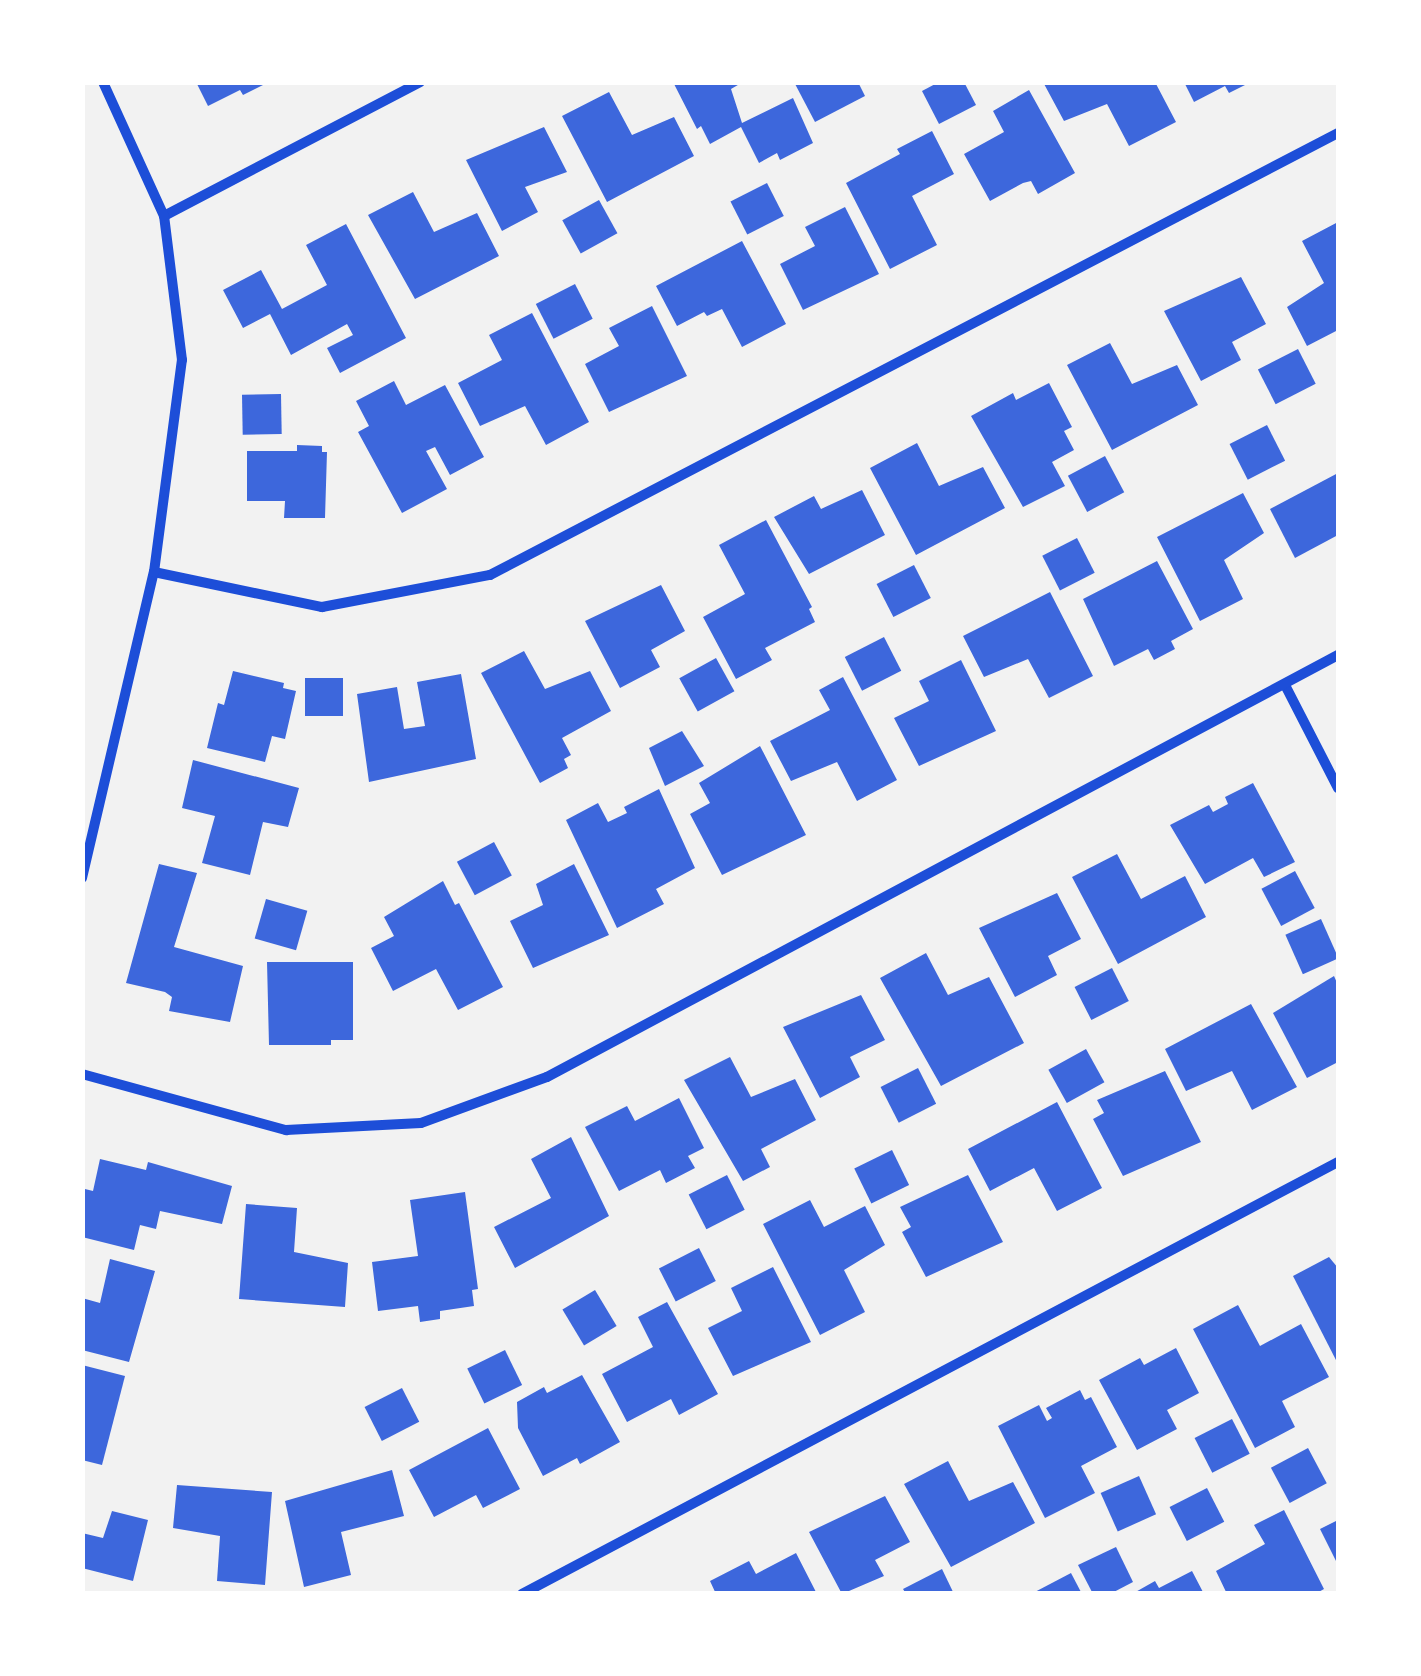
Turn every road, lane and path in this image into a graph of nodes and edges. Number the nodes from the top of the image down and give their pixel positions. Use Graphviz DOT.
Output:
graph roads {
  1 [pos="103,82"];
  2 [pos="420,82"];
  3 [pos="1338,134"];
  4 [pos="164,216"];
  5 [pos="154,572"];
  6 [pos="1338,655"];
  7 [pos="1285,685"];
  8 [pos="1338,788"];
  9 [pos="82,878"];
  10 [pos="82,1074"];
  11 [pos="1338,1162"];
  12 [pos="522,1594"];
  1 -- 4 [label="street"];
  2 -- 4 [label="street"];
  3 -- 5 [label="street"];
  4 -- 5 [label="street"];
  5 -- 9 [label="street"];
  6 -- 7 [label="street"];
  7 -- 8 [label="street"];
  7 -- 10 [label="street"];
  11 -- 12 [label="street"];
}
